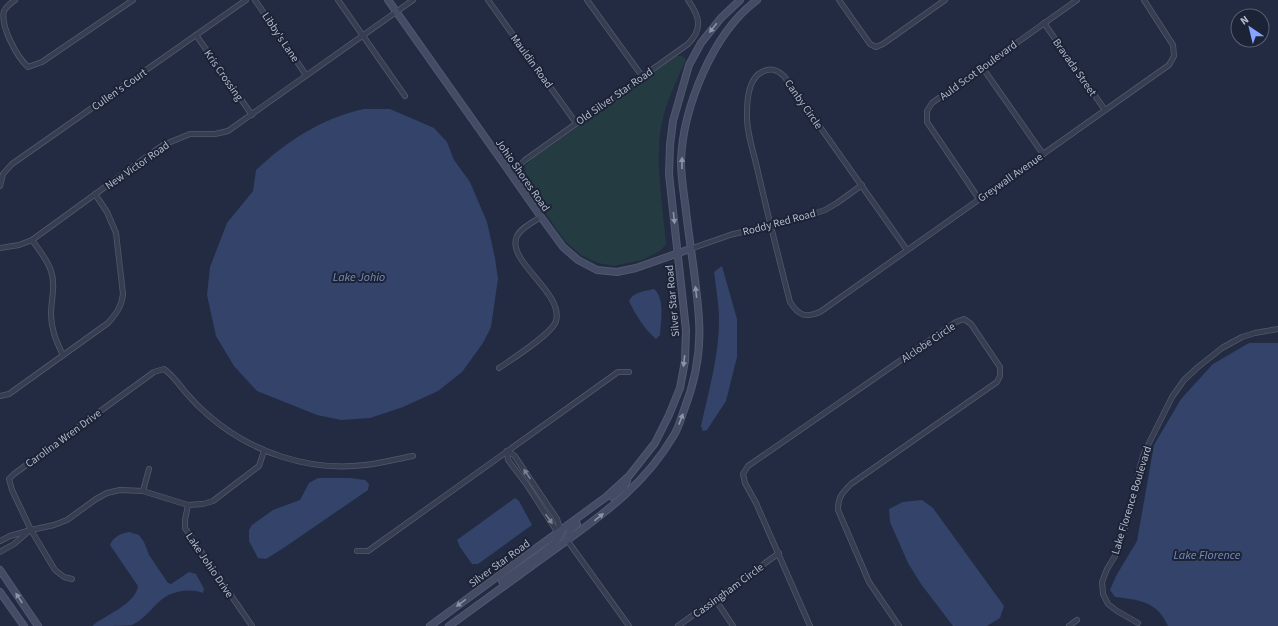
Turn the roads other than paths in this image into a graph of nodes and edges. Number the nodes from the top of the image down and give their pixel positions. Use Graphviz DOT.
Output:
graph roads {
  1 [pos="15,0"];
  2 [pos="133,0"];
  3 [pos="246,0"];
  4 [pos="255,0"];
  5 [pos="338,0"];
  6 [pos="388,0"];
  7 [pos="413,0"];
  8 [pos="488,0"];
  9 [pos="588,0"];
  10 [pos="688,0"];
  11 [pos="740,0"];
  12 [pos="757,0"];
  13 [pos="839,0"];
  14 [pos="945,0"];
  15 [pos="1077,0"];
  16 [pos="1144,0"];
  17 [pos="396,12"];
  18 [pos="1044,23"];
  19 [pos="196,35"];
  20 [pos="362,35"];
  21 [pos="982,68"];
  22 [pos="306,75"];
  23 [pos="642,76"];
  24 [pos="405,96"];
  25 [pos="1105,110"];
  26 [pos="252,115"];
  27 [pos="576,123"];
  28 [pos="1043,154"];
  29 [pos="511,174"];
  30 [pos="0,186"];
  31 [pos="862,186"];
  32 [pos="95,194"];
  33 [pos="979,198"];
  34 [pos="541,217"];
  35 [pos="770,225"];
  36 [pos="32,240"];
  37 [pos="0,248"];
  38 [pos="690,249"];
  39 [pos="907,250"];
  40 [pos="678,254"];
  41 [pos="790,302"];
  42 [pos="1278,328"];
  43 [pos="63,355"];
  44 [pos="500,368"];
  45 [pos="629,372"];
  46 [pos="0,396"];
  47 [pos="264,451"];
  48 [pos="507,451"];
  49 [pos="413,456"];
  50 [pos="149,469"];
  51 [pos="629,476"];
  52 [pos="537,489"];
  53 [pos="143,491"];
  54 [pos="532,493"];
  55 [pos="188,505"];
  56 [pos="31,530"];
  57 [pos="560,532"];
  58 [pos="10,536"];
  59 [pos="567,540"];
  60 [pos="0,542"];
  61 [pos="14,544"];
  62 [pos="357,551"];
  63 [pos="0,552"];
  64 [pos="779,553"];
  65 [pos="0,570"];
  66 [pos="72,579"];
  67 [pos="504,586"];
  68 [pos="0,592"];
  69 [pos="715,599"];
  70 [pos="1077,620"];
  71 [pos="1138,623"];
  72 [pos="24,626"];
  73 [pos="38,626"];
  74 [pos="252,626"];
  75 [pos="430,626"];
  76 [pos="449,626"];
  77 [pos="629,626"];
  78 [pos="678,626"];
  79 [pos="733,626"];
  80 [pos="810,626"];
  81 [pos="899,626"];
  82 [pos="1069,626"];
  1 -- 2 [label="street"];
  3 -- 19 [label="street, Cullen's Court"];
  4 -- 22 [label="street, Libby's Lane"];
  5 -- 20 [label="street"];
  6 -- 17 [label="main road, Johio Shores Road"];
  7 -- 17 [label="street, New Victor Road"];
  8 -- 27 [label="street, Mauldin Road"];
  9 -- 23 [label="street"];
  10 -- 23 [label="street, Old Silver Star Road"];
  11 -- 40 [label="main road, Silver Star Road, one-way"];
  38 -- 12 [label="main road, Silver Star Road, one-way"];
  13 -- 14 [label="street"];
  15 -- 18 [label="street, Auld Scot Boulevard"];
  16 -- 25 [label="street, Greywall Avenue"];
  17 -- 20 [label="street, New Victor Road"];
  17 -- 29 [label="main road, Johio Shores Road"];
  18 -- 21 [label="street, Auld Scot Boulevard"];
  18 -- 25 [label="street, Bravada Street"];
  19 -- 26 [label="street, Kris Crossing"];
  19 -- 30 [label="street, Cullen's Court"];
  20 -- 22 [label="street, New Victor Road"];
  20 -- 24 [label="street"];
  21 -- 28 [label="street"];
  21 -- 33 [label="street, Auld Scot Boulevard"];
  22 -- 26 [label="street, New Victor Road"];
  23 -- 27 [label="street, Old Silver Star Road"];
  25 -- 28 [label="street, Greywall Avenue"];
  26 -- 32 [label="street, New Victor Road"];
  27 -- 29 [label="street, Old Silver Star Road"];
  28 -- 33 [label="street, Greywall Avenue"];
  29 -- 34 [label="main road, Johio Shores Road"];
  31 -- 35 [label="street, Roddy Red Road"];
  31 -- 35 [label="street, Canby Circle"];
  31 -- 39 [label="street, Canby Circle"];
  32 -- 36 [label="street, New Victor Road"];
  32 -- 43 [label="street"];
  33 -- 39 [label="street, Greywall Avenue"];
  34 -- 40 [label="main road, Johio Shores Road"];
  34 -- 44 [label="street"];
  35 -- 38 [label="street, Roddy Red Road"];
  35 -- 41 [label="street, Canby Circle"];
  36 -- 37 [label="street, New Victor Road"];
  36 -- 43 [label="street"];
  38 -- 40 [label="main road, Johio Shores Road"];
  59 -- 38 [label="main road, Silver Star Road, one-way"];
  39 -- 41 [label="street, Greywall Avenue"];
  40 -- 51 [label="main road, Silver Star Road, one-way"];
  42 -- 71 [label="street, Lake Florence Boulevard"];
  43 -- 46 [label="street"];
  45 -- 48 [label="street"];
  47 -- 49 [label="street"];
  47 -- 55 [label="street"];
  47 -- 56 [label="street, Carolina Wren Drive"];
  52 -- 48 [label="street, one-way"];
  48 -- 54 [label="street"];
  48 -- 62 [label="street"];
  50 -- 53 [label="street"];
  51 -- 57 [label="main road, Silver Star Road"];
  51 -- 59 [label="main road"];
  52 -- 54 [label="street"];
  52 -- 57 [label="street"];
  53 -- 55 [label="street"];
  53 -- 56 [label="street"];
  54 -- 57 [label="street, one-way"];
  55 -- 74 [label="street, Lake Johio Drive"];
  56 -- 58 [label="street"];
  56 -- 61 [label="street"];
  56 -- 66 [label="street"];
  57 -- 67 [label="main road"];
  57 -- 75 [label="main road, Silver Star Road, one-way"];
  58 -- 60 [label="street"];
  58 -- 61 [label="street"];
  59 -- 67 [label="main road, Silver Star Road"];
  59 -- 77 [label="street"];
  61 -- 63 [label="street"];
  64 -- 69 [label="street, Cassingham Circle"];
  64 -- 80 [label="street"];
  64 -- 81 [label="street, Alclobe Circle"];
  73 -- 65 [label="main road, one-way"];
  67 -- 76 [label="main road, Silver Star Road"];
  68 -- 72 [label="main road"];
  69 -- 78 [label="street, Cassingham Circle"];
  69 -- 79 [label="street"];
  70 -- 82 [label="street"];
}
